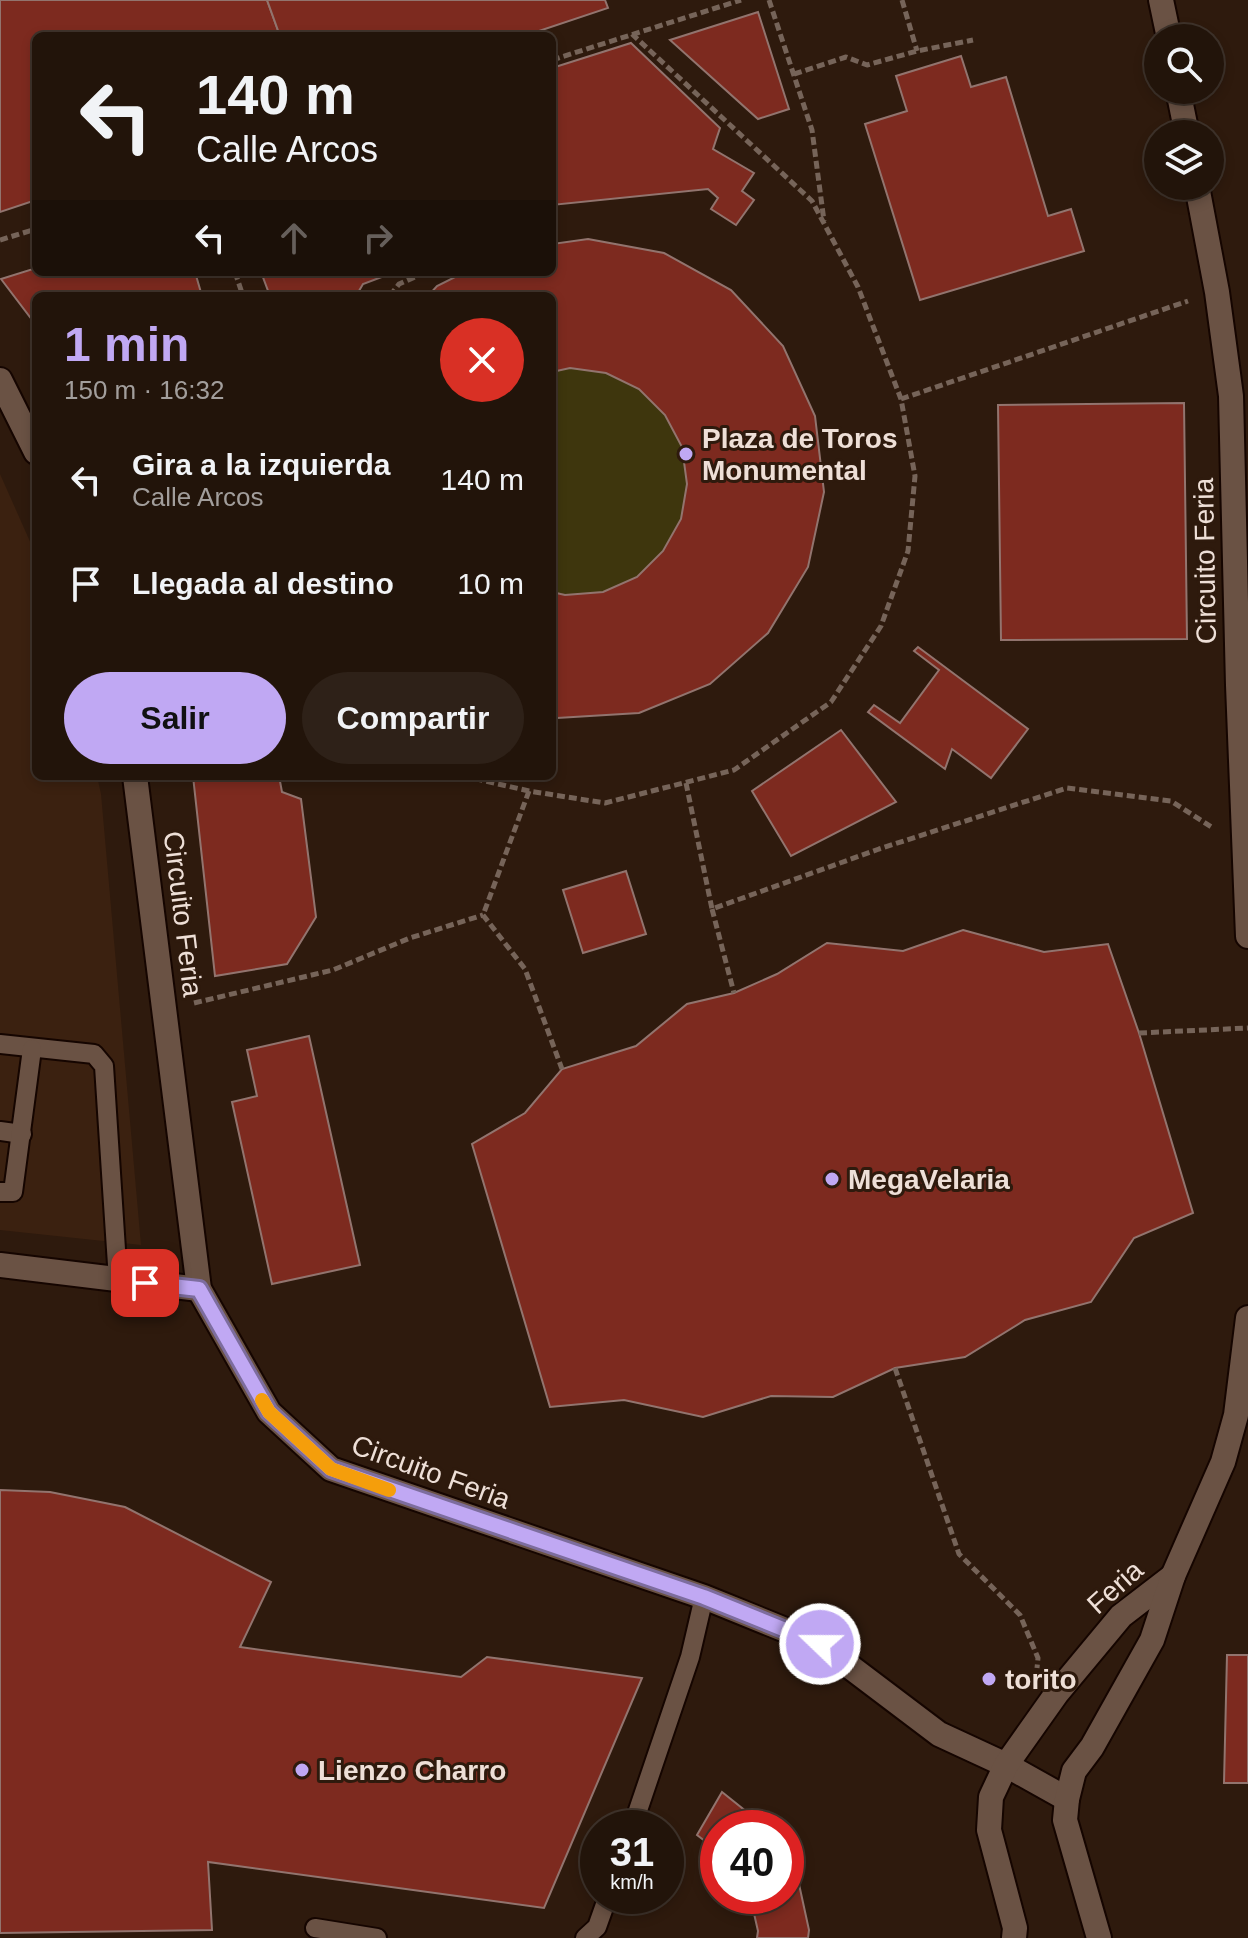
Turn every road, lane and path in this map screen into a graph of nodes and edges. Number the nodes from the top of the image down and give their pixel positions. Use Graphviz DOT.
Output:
graph roads {
  1 [pos="741,0"];
  2 [pos="769,0"];
  3 [pos="902,0"];
  4 [pos="1161,0"];
  5 [pos="1166,24"];
  6 [pos="632,34"];
  7 [pos="973,40"];
  8 [pos="917,51"];
  9 [pos="556,59"];
  10 [pos="794,74"];
  11 [pos="1200,200"];
  12 [pos="825,225"];
  13 [pos="32,230"];
  14 [pos="0,240"];
  15 [pos="417,276"];
  16 [pos="393,292"];
  17 [pos="1217,292"];
  18 [pos="0,380"];
  19 [pos="901,399"];
  20 [pos="32,444"];
  21 [pos="1238,685"];
  22 [pos="1248,708"];
  23 [pos="136,780"];
  24 [pos="481,780"];
  25 [pos="686,783"];
  26 [pos="529,791"];
  27 [pos="1246,849"];
  28 [pos="712,909"];
  29 [pos="483,915"];
  30 [pos="1248,936"];
  31 [pos="734,993"];
  32 [pos="165,1010"];
  33 [pos="1248,1028"];
  34 [pos="1139,1033"];
  35 [pos="0,1044"];
  36 [pos="32,1049"];
  37 [pos="562,1069"];
  38 [pos="0,1131"];
  39 [pos="22,1134"];
  40 [pos="0,1192"];
  41 [pos="0,1265"];
  42 [pos="118,1280"];
  43 [pos="199,1289"];
  44 [pos="1248,1318"];
  45 [pos="895,1368"];
  46 [pos="1173,1576"];
  47 [pos="704,1597"];
  48 [pos="1036,1673"];
  49 [pos="1006,1765"];
  50 [pos="1067,1799"];
  51 [pos="638,1810"];
  52 [pos="602,1914"];
  53 [pos="315,1928"];
  54 [pos="377,1938"];
  55 [pos="585,1938"];
  56 [pos="1014,1938"];
  57 [pos="1099,1938"];
  1 -- 6 [label="path"];
  2 -- 10 [label="path"];
  3 -- 8 [label="path"];
  4 -- 5 [label="street"];
  6 -- 9 [label="path"];
  6 -- 12 [label="path"];
  7 -- 8 [label="path"];
  8 -- 10 [label="path"];
  10 -- 12 [label="path"];
  11 -- 17 [label="street, Circuito Feria"];
  12 -- 19 [label="path"];
  13 -- 14 [label="path"];
  15 -- 16 [label="path"];
  17 -- 19 [label="path"];
  17 -- 21 [label="street, Circuito Feria"];
  18 -- 20 [label="street"];
  19 -- 25 [label="path"];
  21 -- 22 [label="lane"];
  21 -- 27 [label="street, Circuito Feria"];
  23 -- 32 [label="street, Circuito Feria"];
  24 -- 26 [label="path"];
  25 -- 26 [label="path"];
  25 -- 28 [label="path"];
  26 -- 29 [label="path"];
  27 -- 28 [label="path"];
  27 -- 30 [label="street, Circuito Feria"];
  28 -- 31 [label="path"];
  29 -- 32 [label="path"];
  29 -- 37 [label="path"];
  32 -- 43 [label="street, Circuito Feria"];
  33 -- 34 [label="path"];
  35 -- 36 [label="lane"];
  36 -- 39 [label="lane"];
  36 -- 42 [label="lane"];
  38 -- 39 [label="lane"];
  39 -- 40 [label="lane"];
  41 -- 42 [label="street"];
  42 -- 43 [label="street"];
  43 -- 47 [label="street, Circuito Feria"];
  44 -- 46 [label="street"];
  45 -- 48 [label="path"];
  46 -- 49 [label="street, Feria"];
  46 -- 50 [label="street, Feria"];
  47 -- 49 [label="street, Circuito Feria"];
  47 -- 51 [label="lane"];
  49 -- 50 [label="street, Circuito Feria"];
  49 -- 56 [label="street, Feria"];
  50 -- 57 [label="street"];
  52 -- 55 [label="lane"];
  53 -- 54 [label="lane"];
}
